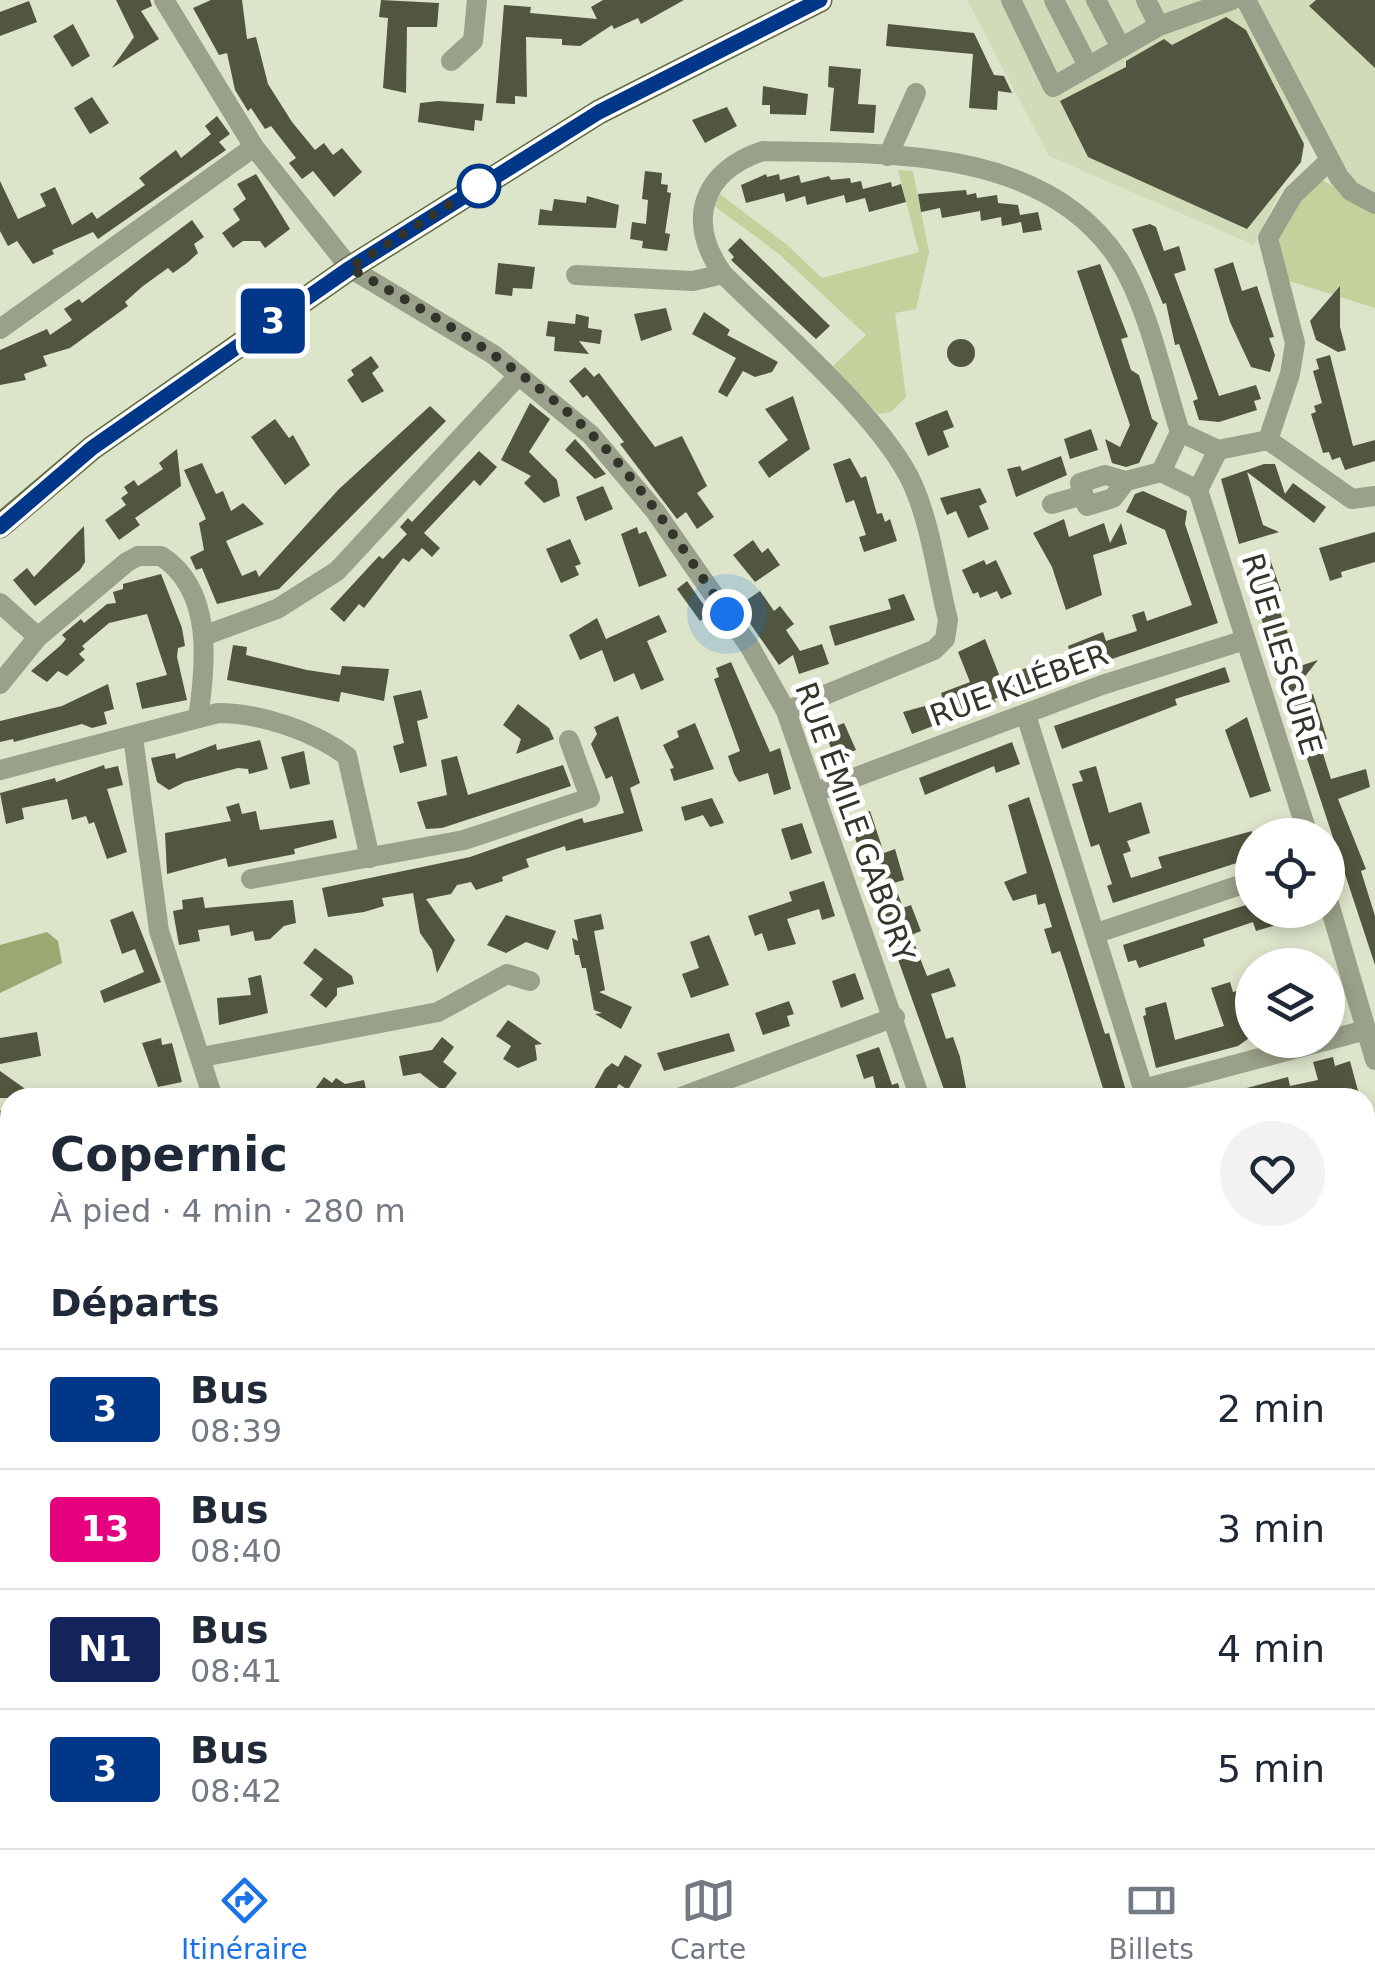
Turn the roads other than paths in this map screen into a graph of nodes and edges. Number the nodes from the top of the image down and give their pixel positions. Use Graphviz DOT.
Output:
graph roads {
  1 [pos="164,0"];
  2 [pos="477,0"];
  3 [pos="820,0"];
  4 [pos="1011,0"];
  5 [pos="1054,0"];
  6 [pos="1096,0"];
  7 [pos="1146,0"];
  8 [pos="1232,0"];
  9 [pos="1246,0"];
  10 [pos="1159,26"];
  11 [pos="1121,48"];
  12 [pos="451,61"];
  13 [pos="1088,66"];
  14 [pos="916,94"];
  15 [pos="254,147"];
  16 [pos="888,156"];
  17 [pos="1329,161"];
  18 [pos="1375,204"];
  19 [pos="350,268"];
  20 [pos="722,274"];
  21 [pos="576,275"];
  22 [pos="0,329"];
  23 [pos="519,375"];
  24 [pos="1180,432"];
  25 [pos="1268,440"];
  26 [pos="1218,450"];
  27 [pos="1161,472"];
  28 [pos="1198,490"];
  29 [pos="1375,496"];
  30 [pos="1052,504"];
  31 [pos="0,526"];
  32 [pos="0,603"];
  33 [pos="206,635"];
  34 [pos="38,637"];
  35 [pos="1244,640"];
  36 [pos="0,684"];
  37 [pos="786,711"];
  38 [pos="1026,715"];
  39 [pos="198,718"];
  40 [pos="133,737"];
  41 [pos="569,740"];
  42 [pos="0,770"];
  43 [pos="816,792"];
  44 [pos="1302,818"];
  45 [pos="370,858"];
  46 [pos="251,879"];
  47 [pos="1235,887"];
  48 [pos="1336,928"];
  49 [pos="1097,933"];
  50 [pos="530,981"];
  51 [pos="894,1018"];
  52 [pos="1372,1048"];
  53 [pos="202,1057"];
  54 [pos="210,1088"];
  55 [pos="705,1088"];
  56 [pos="917,1088"];
  57 [pos="1144,1088"];
  58 [pos="1170,1088"];
  1 -- 15 [label="street"];
  2 -- 12 [label="street"];
  3 -- 19 [label="main road"];
  4 -- 13 [label="street"];
  5 -- 13 [label="street"];
  6 -- 11 [label="street"];
  7 -- 10 [label="street"];
  8 -- 10 [label="street"];
  9 -- 17 [label="street"];
  10 -- 11 [label="street"];
  11 -- 13 [label="street"];
  14 -- 16 [label="street"];
  15 -- 19 [label="street"];
  15 -- 22 [label="street"];
  16 -- 20 [label="street"];
  16 -- 24 [label="street"];
  17 -- 18 [label="street"];
  17 -- 25 [label="street"];
  19 -- 23 [label="street, RUE ÉMILE GABORY"];
  19 -- 31 [label="main road"];
  20 -- 21 [label="street"];
  20 -- 37 [label="street"];
  23 -- 33 [label="street"];
  23 -- 37 [label="street, RUE ÉMILE GABORY"];
  24 -- 26 [label="street"];
  24 -- 27 [label="street"];
  25 -- 26 [label="street"];
  25 -- 29 [label="street"];
  26 -- 28 [label="street"];
  27 -- 28 [label="street"];
  27 -- 30 [label="street"];
  28 -- 35 [label="street, RUE LESCURE"];
  32 -- 34 [label="street"];
  33 -- 34 [label="street"];
  33 -- 39 [label="street"];
  34 -- 36 [label="street"];
  35 -- 38 [label="street, RUE KLÉBER"];
  35 -- 44 [label="street, RUE LESCURE"];
  37 -- 43 [label="street, RUE ÉMILE GABORY"];
  38 -- 43 [label="street, RUE KLÉBER"];
  38 -- 49 [label="street"];
  39 -- 40 [label="street"];
  39 -- 45 [label="street"];
  40 -- 42 [label="street"];
  40 -- 53 [label="street"];
  41 -- 45 [label="street"];
  43 -- 51 [label="street, RUE ÉMILE GABORY"];
  45 -- 46 [label="street"];
  47 -- 49 [label="street"];
  48 -- 52 [label="street"];
  49 -- 57 [label="street"];
  50 -- 53 [label="street"];
  51 -- 55 [label="street"];
  51 -- 56 [label="street, RUE ÉMILE GABORY"];
  52 -- 58 [label="street"];
  53 -- 54 [label="street"];
}
